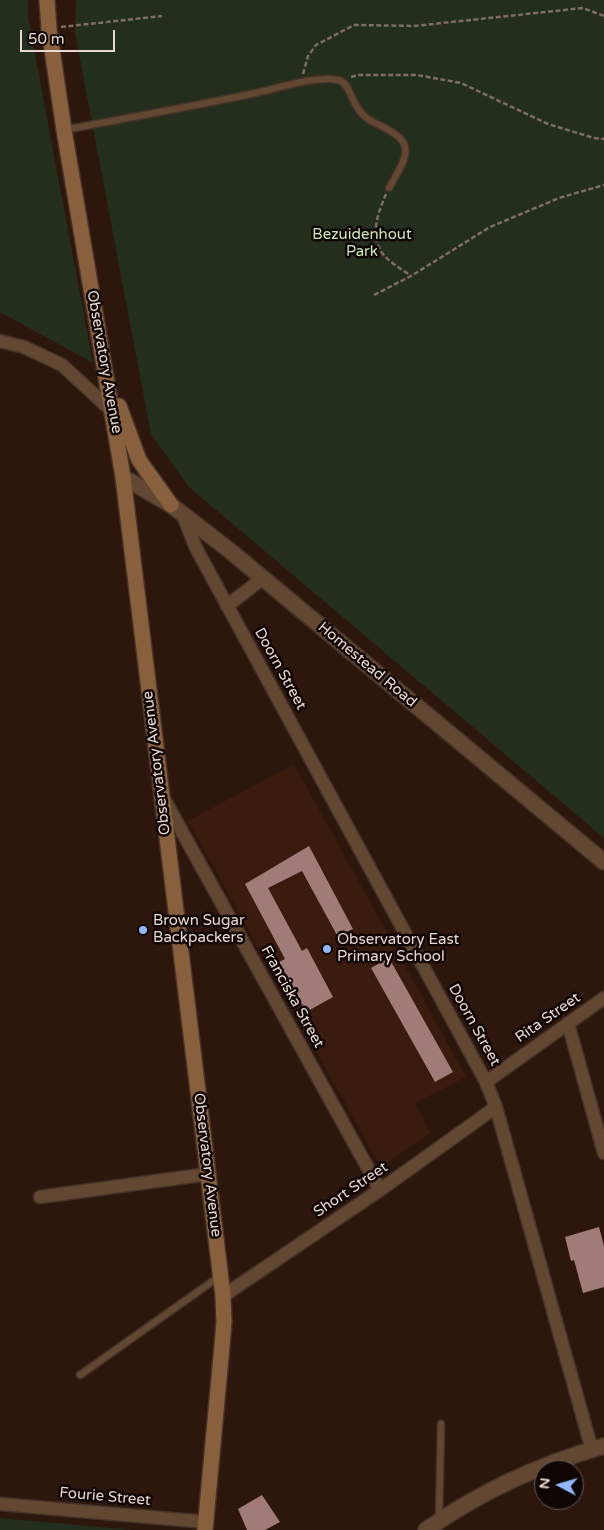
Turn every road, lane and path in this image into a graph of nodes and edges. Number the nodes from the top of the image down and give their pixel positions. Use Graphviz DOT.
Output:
graph roads {
  1 [pos="47,0"];
  2 [pos="162,16"];
  3 [pos="604,16"];
  4 [pos="50,29"];
  5 [pos="302,82"];
  6 [pos="344,82"];
  7 [pos="64,130"];
  8 [pos="604,139"];
  9 [pos="604,185"];
  10 [pos="389,188"];
  11 [pos="411,276"];
  12 [pos="374,295"];
  13 [pos="0,341"];
  14 [pos="106,372"];
  15 [pos="113,412"];
  16 [pos="123,477"];
  17 [pos="176,509"];
  18 [pos="263,578"];
  19 [pos="227,606"];
  20 [pos="160,793"];
  21 [pos="604,862"];
  22 [pos="604,998"];
  23 [pos="568,1023"];
  24 [pos="486,1082"];
  25 [pos="496,1107"];
  26 [pos="604,1153"];
  27 [pos="208,1174"];
  28 [pos="380,1190"];
  29 [pos="40,1197"];
  30 [pos="220,1276"];
  31 [pos="223,1296"];
  32 [pos="80,1375"];
  33 [pos="441,1424"];
  34 [pos="598,1448"];
  35 [pos="0,1504"];
  36 [pos="438,1521"];
  37 [pos="206,1526"];
  38 [pos="426,1530"];
  1 -- 4 [label="main road, Observatory Avenue"];
  2 -- 4 [label="path"];
  3 -- 5 [label="path"];
  4 -- 7 [label="main road, Observatory Avenue"];
  5 -- 6 [label="lane"];
  5 -- 7 [label="lane"];
  6 -- 8 [label="path"];
  6 -- 10 [label="lane"];
  7 -- 14 [label="main road, Observatory Avenue"];
  9 -- 11 [label="path"];
  10 -- 11 [label="path"];
  11 -- 12 [label="path"];
  13 -- 15 [label="street"];
  14 -- 15 [label="main road, Observatory Avenue"];
  14 -- 17 [label="main road"];
  15 -- 16 [label="main road, Observatory Avenue"];
  16 -- 17 [label="street, Homestead Road"];
  16 -- 20 [label="main road, Observatory Avenue"];
  17 -- 18 [label="street, Homestead Road"];
  17 -- 19 [label="street, Doorn Street"];
  18 -- 19 [label="street"];
  18 -- 21 [label="street, Homestead Road"];
  19 -- 24 [label="street, Doorn Street"];
  20 -- 27 [label="main road, Observatory Avenue"];
  20 -- 28 [label="street, Franciska Street"];
  22 -- 23 [label="street, Rita Street"];
  23 -- 24 [label="street, Rita Street"];
  23 -- 26 [label="street"];
  24 -- 25 [label="street, Doorn Street"];
  25 -- 28 [label="street, Short Street"];
  25 -- 34 [label="street, Doorn Street"];
  27 -- 29 [label="street"];
  27 -- 30 [label="main road, Observatory Avenue"];
  28 -- 31 [label="street, Short Street"];
  30 -- 31 [label="main road, Observatory Avenue"];
  30 -- 32 [label="lane"];
  31 -- 37 [label="main road, Observatory Avenue"];
  33 -- 36 [label="lane"];
  34 -- 36 [label="street"];
  35 -- 37 [label="street, Fourie Street"];
  36 -- 38 [label="street"];
}
